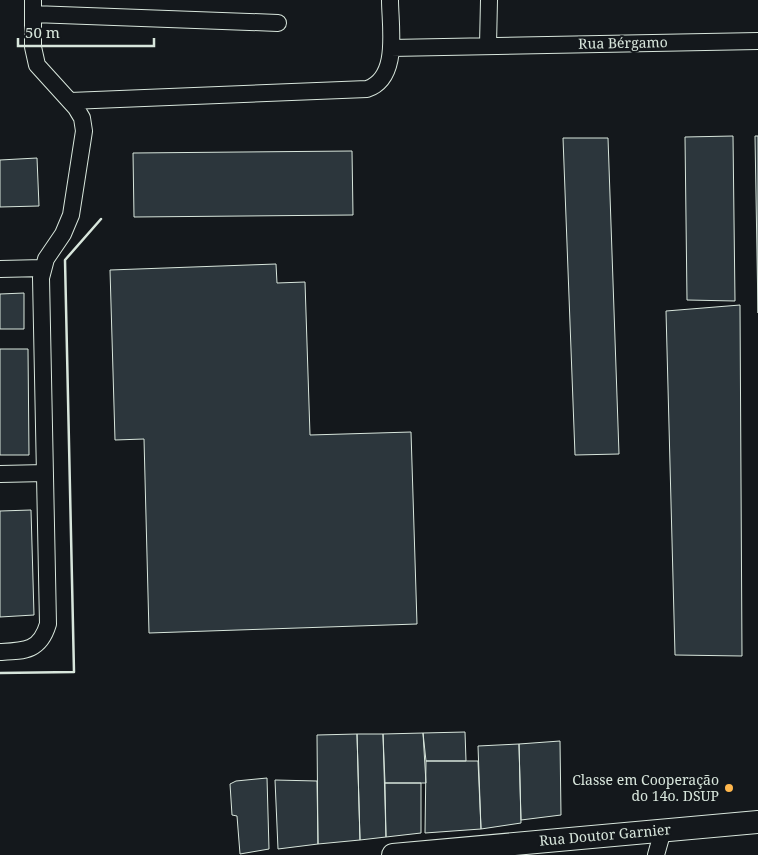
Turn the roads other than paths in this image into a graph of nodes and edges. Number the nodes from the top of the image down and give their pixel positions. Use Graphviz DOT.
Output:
graph roads {
  1 [pos="390,0"];
  2 [pos="489,0"];
  3 [pos="33,7"];
  4 [pos="278,23"];
  5 [pos="758,41"];
  6 [pos="488,45"];
  7 [pos="391,48"];
  8 [pos="70,100"];
  9 [pos="43,268"];
  10 [pos="0,269"];
  11 [pos="45,473"];
  12 [pos="0,474"];
  13 [pos="0,652"];
  14 [pos="758,822"];
  15 [pos="663,830"];
  16 [pos="393,855"];
  17 [pos="656,855"];
  1 -- 7 [label="street"];
  2 -- 6 [label="street"];
  3 -- 4 [label="street"];
  3 -- 8 [label="street"];
  5 -- 6 [label="street, Rua Bérgamo"];
  6 -- 7 [label="street, Rua Bérgamo"];
  7 -- 8 [label="street"];
  8 -- 9 [label="street"];
  9 -- 10 [label="street"];
  9 -- 11 [label="street"];
  11 -- 12 [label="street"];
  11 -- 13 [label="street"];
  14 -- 15 [label="main road, Rua Doutor Garnier"];
  15 -- 16 [label="main road, Rua Doutor Garnier"];
  15 -- 17 [label="street"];
}
